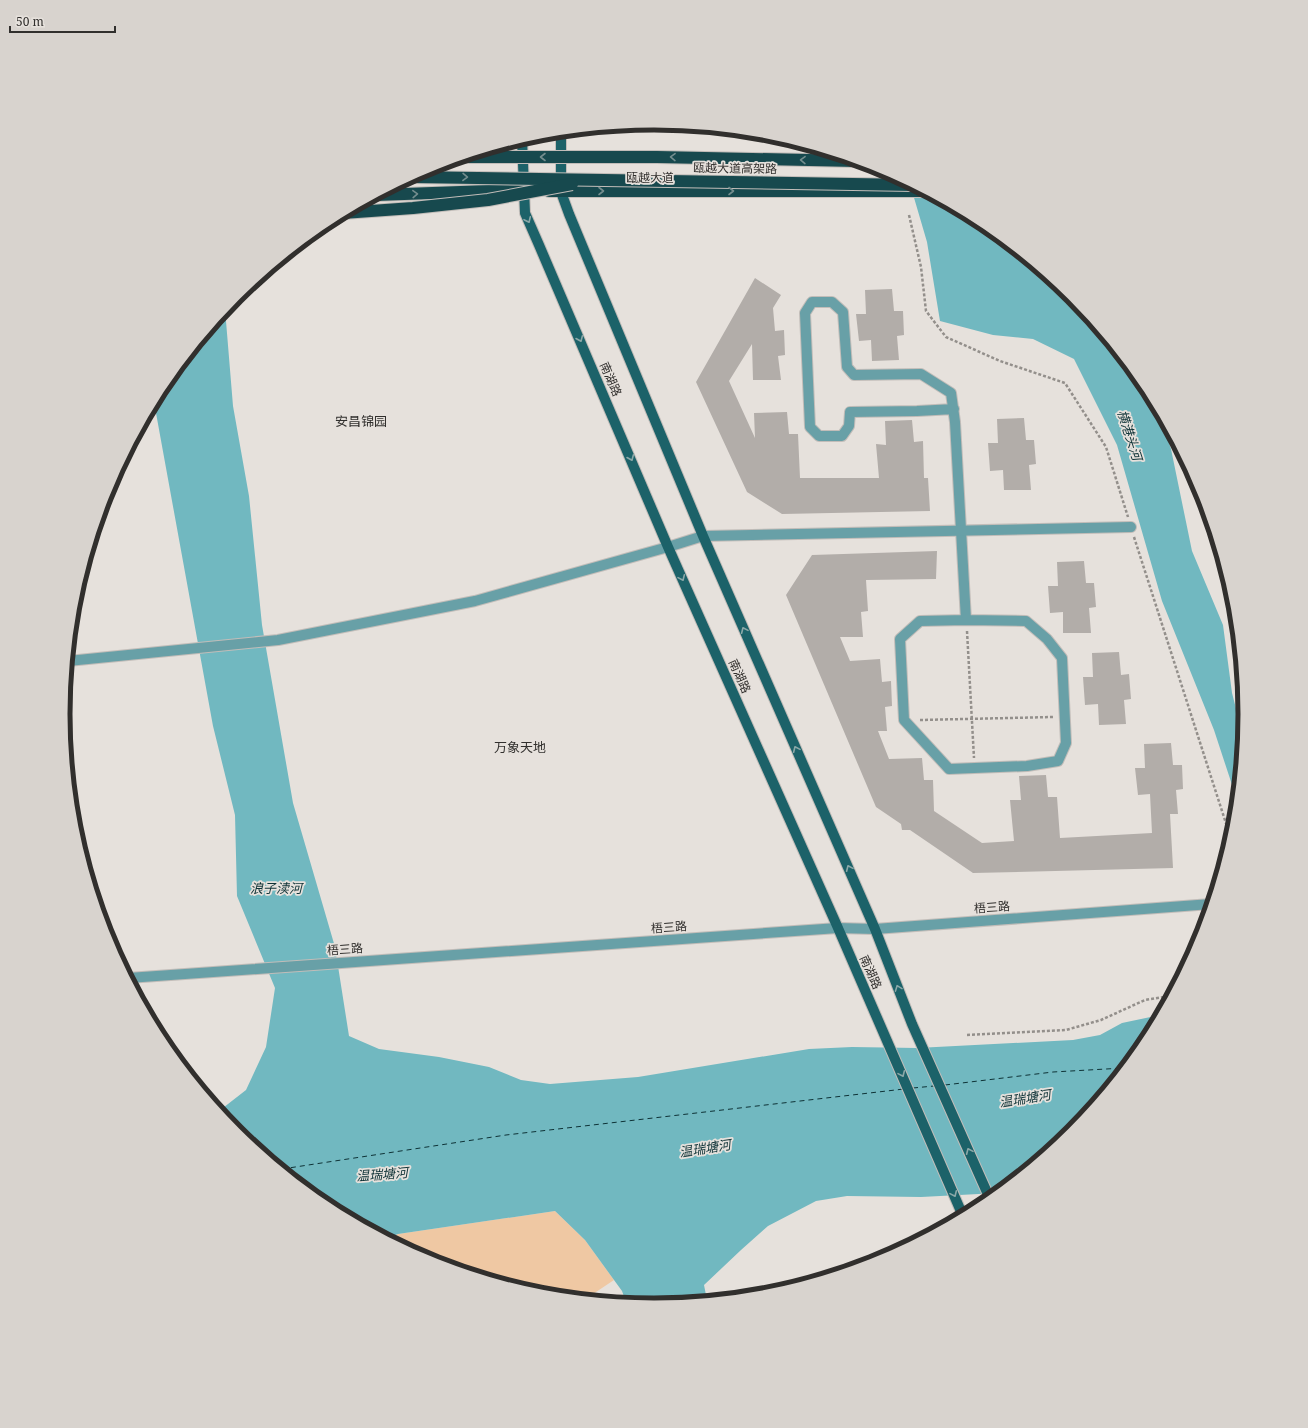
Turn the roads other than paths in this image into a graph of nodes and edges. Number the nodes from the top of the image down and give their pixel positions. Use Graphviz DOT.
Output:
graph roads {
  1 [pos="561,138"];
  2 [pos="522,145"];
  3 [pos="479,157"];
  4 [pos="841,161"];
  5 [pos="424,177"];
  6 [pos="599,179"];
  7 [pos="903,186"];
  8 [pos="524,190"];
  9 [pos="914,191"];
  10 [pos="561,192"];
  11 [pos="385,196"];
  12 [pos="355,212"];
  13 [pos="954,409"];
  14 [pos="1131,527"];
  15 [pos="962,530"];
  16 [pos="703,536"];
  17 [pos="668,547"];
  18 [pos="966,620"];
  19 [pos="73,662"];
  20 [pos="1206,904"];
  21 [pos="838,928"];
  22 [pos="875,929"];
  23 [pos="133,978"];
  24 [pos="987,1193"];
  25 [pos="961,1211"];
  1 -- 10 [label="main road, 南湖路"];
  2 -- 8 [label="main road, 南湖路"];
  4 -- 3 [label="highway, 瓯越大道高架路, one-way, bridge"];
  5 -- 6 [label="highway, 瓯越大道高架路, one-way, bridge"];
  6 -- 7 [label="highway, 瓯越大道高架路, bridge"];
  6 -- 12 [label="highway, bridge"];
  8 -- 10 [label="highway, 瓯越大道"];
  11 -- 8 [label="highway, 瓯越大道, one-way"];
  8 -- 17 [label="main road, 南湖路, one-way"];
  10 -- 9 [label="highway, 瓯越大道, one-way"];
  10 -- 16 [label="main road, 南湖路"];
  13 -- 13 [label="street"];
  13 -- 15 [label="street"];
  14 -- 15 [label="street"];
  15 -- 16 [label="street"];
  15 -- 18 [label="street"];
  16 -- 17 [label="street"];
  22 -- 16 [label="main road, 南湖路, one-way"];
  17 -- 19 [label="street"];
  17 -- 21 [label="main road, 南湖路, one-way"];
  18 -- 18 [label="street"];
  20 -- 22 [label="street, 梧三路"];
  21 -- 22 [label="street, 梧三路"];
  21 -- 23 [label="street, 梧三路"];
  21 -- 25 [label="main road, 南湖路, one-way"];
  24 -- 22 [label="main road, 南湖路, one-way"];
}
